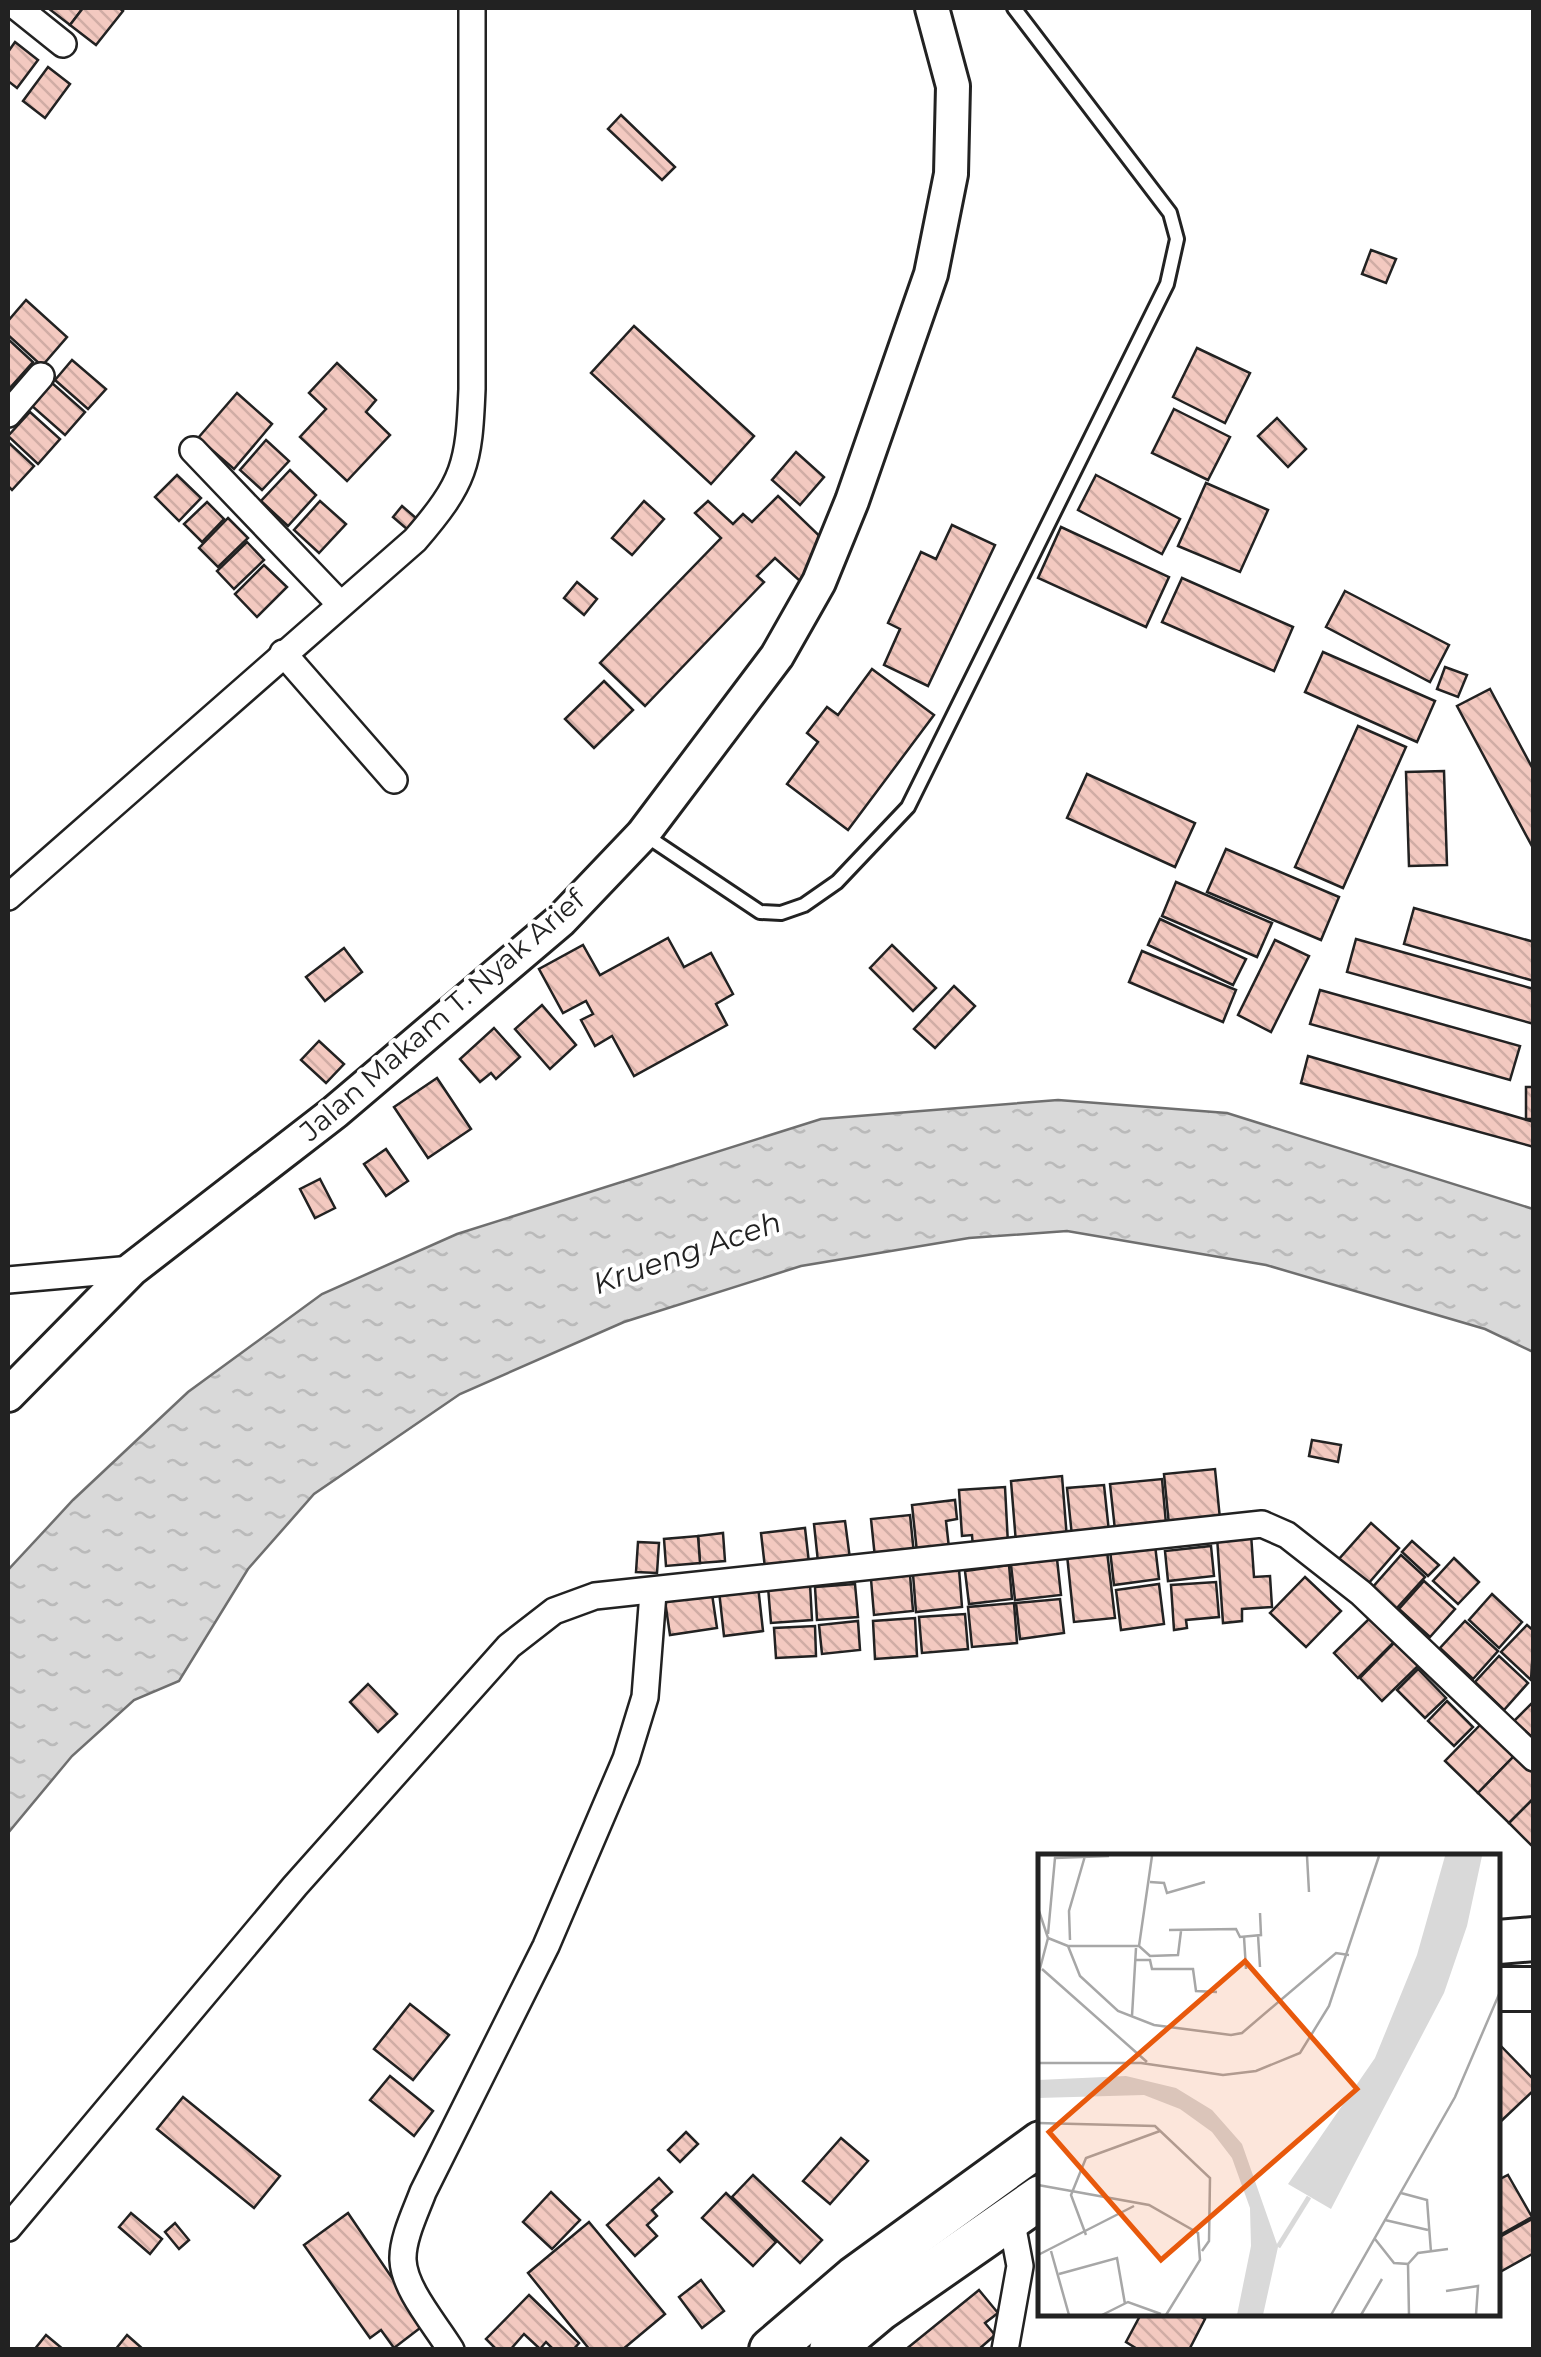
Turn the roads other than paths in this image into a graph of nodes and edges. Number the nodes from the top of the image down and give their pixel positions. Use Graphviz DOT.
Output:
graph roads {
  1 [pos="18,8"];
  2 [pos="472,8"];
  3 [pos="932,8"];
  4 [pos="1014,8"];
  5 [pos="63,44"];
  6 [pos="41,376"];
  7 [pos="8,414"];
  8 [pos="193,450"];
  9 [pos="340,604"];
  10 [pos="283,653"];
  11 [pos="394,780"];
  12 [pos="643,834"];
  13 [pos="8,897"];
  14 [pos="132,1269"];
  15 [pos="8,1280"];
  16 [pos="8,1395"];
  17 [pos="653,1593"];
  18 [pos="1534,1758"];
  19 [pos="1534,1939"];
  20 [pos="1501,1942"];
  21 [pos="1534,1988"];
  22 [pos="1501,1989"];
  23 [pos="1038,2146"];
  24 [pos="1026,2207"];
  25 [pos="8,2228"];
  26 [pos="451,2350"];
  27 [pos="771,2350"];
  28 [pos="832,2350"];
  29 [pos="1005,2350"];
  1 -- 5 [label="street"];
  2 -- 9 [label="street"];
  3 -- 12 [label="street, Jalan Makam T. Nyak Arief"];
  4 -- 12 [label="lane"];
  6 -- 7 [label="street"];
  8 -- 9 [label="street"];
  9 -- 10 [label="street"];
  10 -- 11 [label="street"];
  10 -- 13 [label="street"];
  12 -- 14 [label="street, Jalan Makam T. Nyak Arief"];
  14 -- 15 [label="street"];
  14 -- 16 [label="street, Jalan Makam T. Nyak Arief"];
  17 -- 18 [label="street"];
  17 -- 25 [label="street"];
  17 -- 26 [label="street"];
  19 -- 20 [label="highway"];
  21 -- 22 [label="highway"];
  23 -- 27 [label="highway"];
  24 -- 28 [label="highway"];
  24 -- 29 [label="street"];
}
